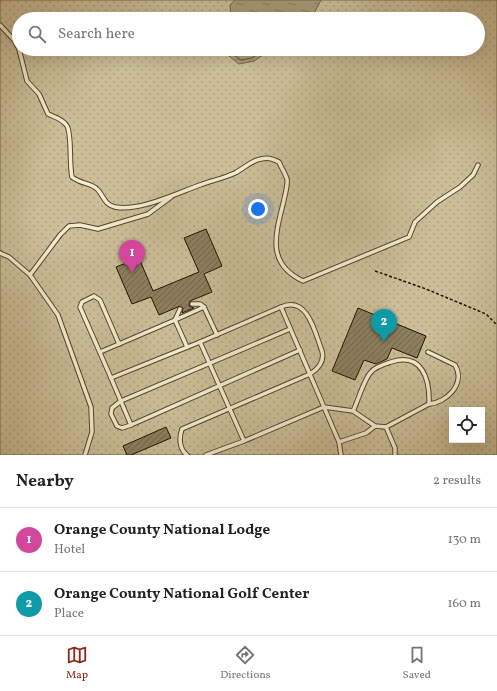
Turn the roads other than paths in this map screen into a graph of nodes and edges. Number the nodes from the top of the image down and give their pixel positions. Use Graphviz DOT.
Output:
graph roads {
  1 [pos="0,25"];
  2 [pos="12,38"];
  3 [pos="21,56"];
  4 [pos="478,165"];
  5 [pos="173,195"];
  6 [pos="0,253"];
  7 [pos="30,275"];
  8 [pos="192,304"];
  9 [pos="204,307"];
  10 [pos="281,307"];
  11 [pos="180,309"];
  12 [pos="175,320"];
  13 [pos="290,329"];
  14 [pos="217,335"];
  15 [pos="200,342"];
  16 [pos="119,344"];
  17 [pos="187,347"];
  18 [pos="300,350"];
  19 [pos="100,352"];
  20 [pos="428,352"];
  21 [pos="209,364"];
  22 [pos="310,374"];
  23 [pos="111,378"];
  24 [pos="220,386"];
  25 [pos="121,401"];
  26 [pos="428,404"];
  27 [pos="324,406"];
  28 [pos="230,408"];
  29 [pos="354,411"];
  30 [pos="131,425"];
  31 [pos="375,426"];
  32 [pos="386,427"];
  33 [pos="244,441"];
  34 [pos="339,442"];
  35 [pos="85,455"];
  36 [pos="187,455"];
  37 [pos="206,455"];
  38 [pos="341,455"];
  39 [pos="395,455"];
  1 -- 2 [label="lane"];
  3 -- 5 [label="lane"];
  4 -- 5 [label="lane"];
  5 -- 7 [label="lane"];
  6 -- 7 [label="lane"];
  7 -- 35 [label="lane"];
  8 -- 9 [label="lane"];
  9 -- 12 [label="lane"];
  9 -- 14 [label="lane"];
  10 -- 13 [label="lane"];
  10 -- 14 [label="lane"];
  10 -- 22 [label="lane"];
  11 -- 12 [label="lane"];
  12 -- 16 [label="lane"];
  12 -- 17 [label="lane"];
  13 -- 18 [label="lane"];
  13 -- 21 [label="lane"];
  14 -- 15 [label="lane"];
  15 -- 17 [label="lane"];
  15 -- 21 [label="lane"];
  16 -- 19 [label="lane"];
  16 -- 19 [label="lane"];
  17 -- 23 [label="lane"];
  18 -- 22 [label="lane"];
  18 -- 24 [label="lane"];
  19 -- 23 [label="lane"];
  20 -- 26 [label="lane"];
  21 -- 24 [label="lane"];
  21 -- 25 [label="lane"];
  22 -- 27 [label="lane"];
  22 -- 28 [label="lane"];
  23 -- 25 [label="lane"];
  24 -- 28 [label="lane"];
  24 -- 30 [label="lane"];
  25 -- 30 [label="lane"];
  25 -- 30 [label="lane"];
  26 -- 29 [label="lane"];
  26 -- 32 [label="lane"];
  27 -- 29 [label="lane"];
  27 -- 33 [label="lane"];
  27 -- 34 [label="lane"];
  28 -- 33 [label="lane"];
  28 -- 36 [label="lane"];
  29 -- 31 [label="lane"];
  31 -- 32 [label="lane"];
  31 -- 34 [label="lane"];
  32 -- 39 [label="lane"];
  33 -- 37 [label="lane"];
  34 -- 38 [label="lane"];
}
